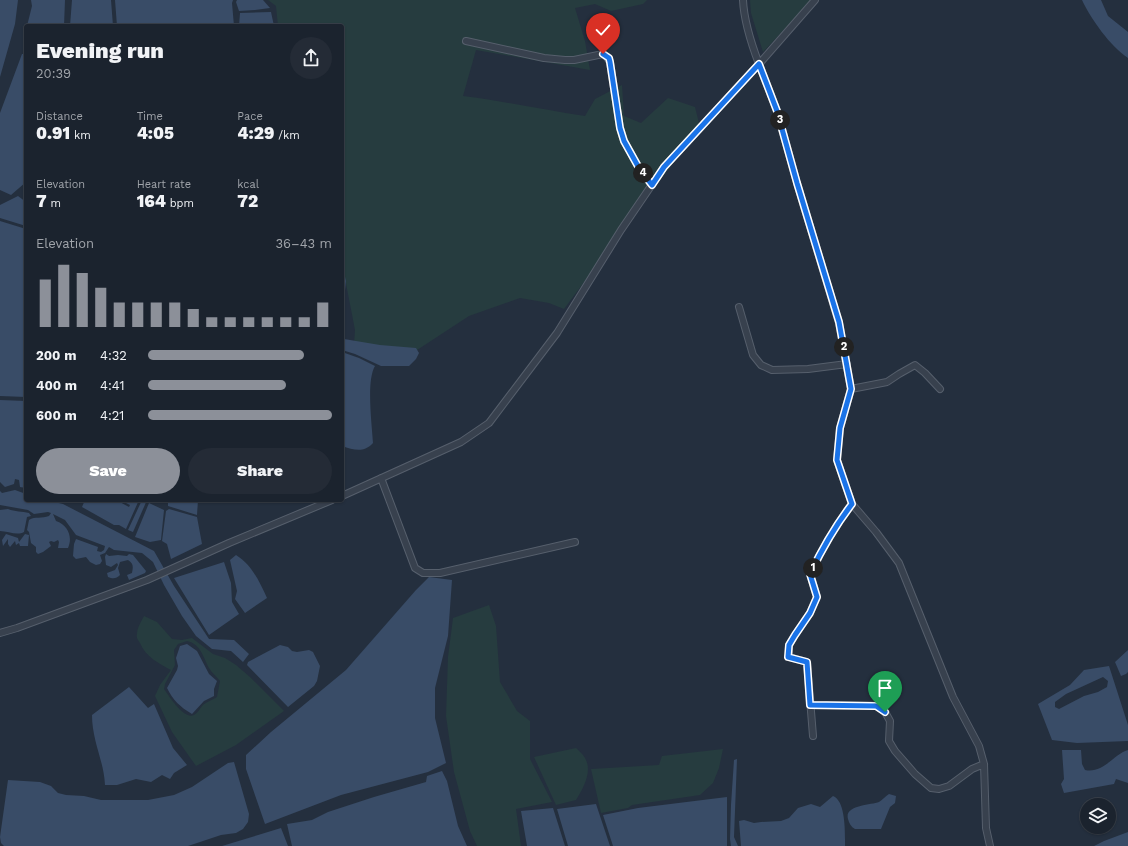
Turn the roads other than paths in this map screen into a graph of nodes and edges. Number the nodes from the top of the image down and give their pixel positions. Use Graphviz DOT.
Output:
graph roads {
  1 [pos="743,0"];
  2 [pos="815,0"];
  3 [pos="466,41"];
  4 [pos="759,64"];
  5 [pos="652,185"];
  6 [pos="739,307"];
  7 [pos="847,364"];
  8 [pos="851,389"];
  9 [pos="940,389"];
  10 [pos="381,478"];
  11 [pos="344,495"];
  12 [pos="327,502"];
  13 [pos="852,504"];
  14 [pos="575,542"];
  15 [pos="0,633"];
  16 [pos="810,705"];
  17 [pos="813,736"];
  18 [pos="984,764"];
  19 [pos="990,846"];
  1 -- 4 [label="street"];
  2 -- 4 [label="street"];
  3 -- 5 [label="street"];
  4 -- 5 [label="street"];
  4 -- 7 [label="street"];
  5 -- 10 [label="street"];
  6 -- 7 [label="street"];
  7 -- 8 [label="street"];
  8 -- 9 [label="street"];
  8 -- 13 [label="street"];
  10 -- 11 [label="street"];
  10 -- 14 [label="street"];
  12 -- 15 [label="street"];
  13 -- 16 [label="street"];
  13 -- 18 [label="street"];
  16 -- 17 [label="street"];
  16 -- 18 [label="street"];
  18 -- 19 [label="street"];
}
